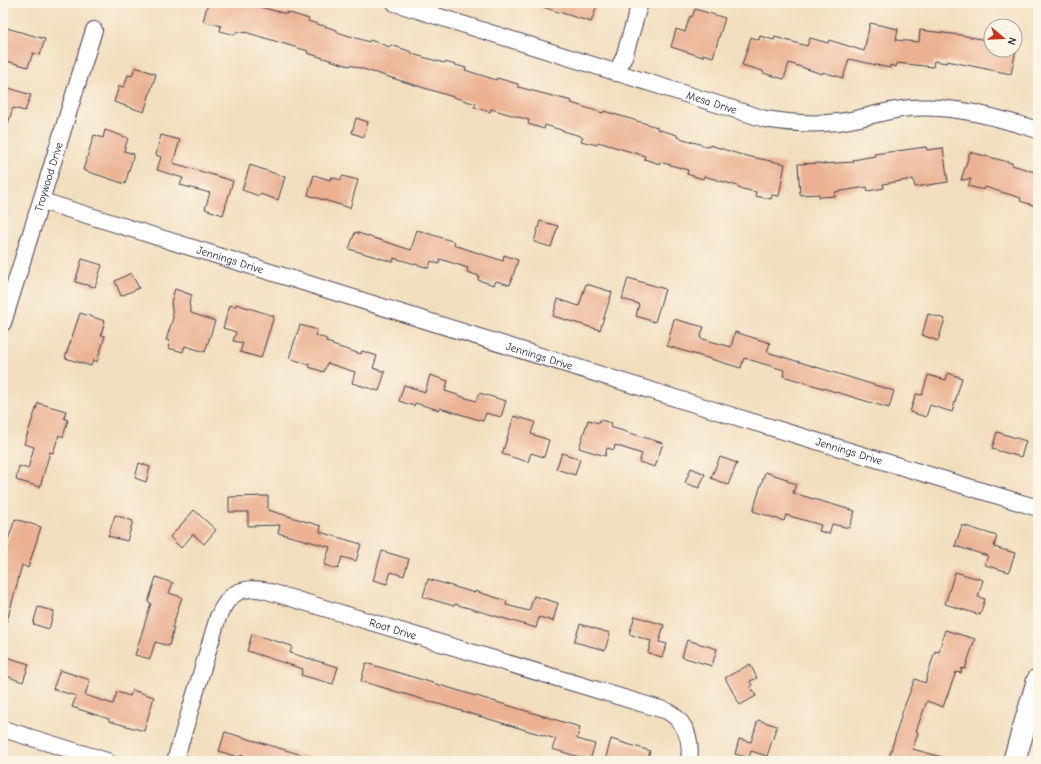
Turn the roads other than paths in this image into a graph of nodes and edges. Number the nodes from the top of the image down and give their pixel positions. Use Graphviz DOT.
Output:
graph roads {
  1 [pos="640,3"];
  2 [pos="403,4"];
  3 [pos="94,30"];
  4 [pos="616,73"];
  5 [pos="1038,130"];
  6 [pos="42,201"];
  7 [pos="3,323"];
  8 [pos="1038,508"];
  9 [pos="1038,680"];
  10 [pos="3,730"];
  11 [pos="107,761"];
  12 [pos="175,761"];
  13 [pos="689,761"];
  14 [pos="1014,761"];
  1 -- 4 [label="street"];
  2 -- 4 [label="street, Mesa Drive"];
  3 -- 6 [label="street, Troywood Drive"];
  4 -- 5 [label="street, Mesa Drive"];
  6 -- 7 [label="street, Troywood Drive"];
  6 -- 8 [label="street, Jennings Drive"];
  9 -- 14 [label="main road"];
  10 -- 11 [label="street"];
  12 -- 13 [label="street, Root Drive"];
}
